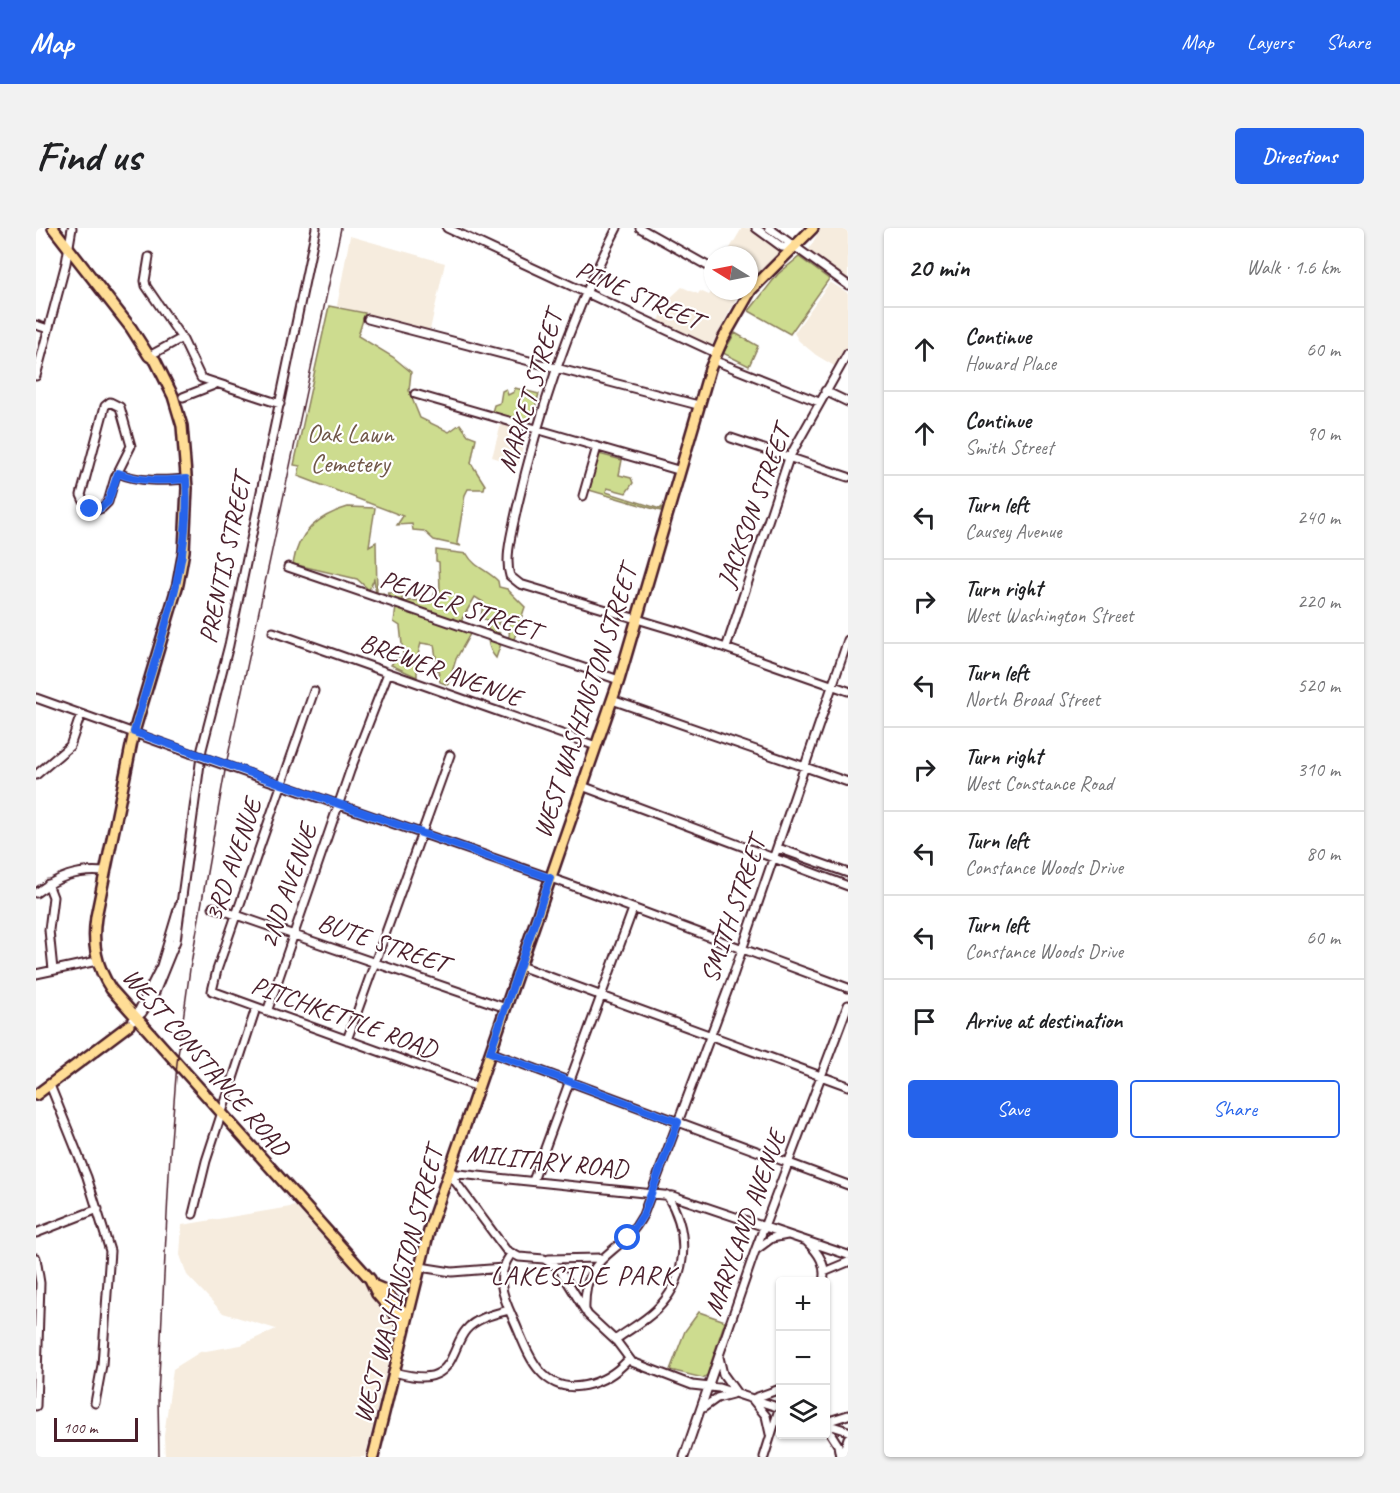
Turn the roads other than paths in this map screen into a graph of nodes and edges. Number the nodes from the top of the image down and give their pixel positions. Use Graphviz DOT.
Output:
graph roads {
  1 [pos="53,228"];
  2 [pos="72,228"];
  3 [pos="316,228"];
  4 [pos="447,228"];
  5 [pos="617,228"];
  6 [pos="640,228"];
  7 [pos="756,228"];
  8 [pos="769,228"];
  9 [pos="813,228"];
  10 [pos="795,248"];
  11 [pos="68,249"];
  12 [pos="149,257"];
  13 [pos="704,264"];
  14 [pos="758,283"];
  15 [pos="848,285"];
  16 [pos="584,293"];
  17 [pos="745,300"];
  18 [pos="368,319"];
  19 [pos="36,325"];
  20 [pos="48,329"];
  21 [pos="182,339"];
  22 [pos="848,353"];
  23 [pos="149,356"];
  24 [pos="715,356"];
  25 [pos="558,368"];
  26 [pos="36,376"];
  27 [pos="214,385"];
  28 [pos="825,391"];
  29 [pos="415,394"];
  30 [pos="183,397"];
  31 [pos="819,402"];
  32 [pos="848,402"];
  33 [pos="280,404"];
  34 [pos="698,405"];
  35 [pos="537,430"];
  36 [pos="731,438"];
  37 [pos="597,447"];
  38 [pos="789,458"];
  39 [pos="678,470"];
  40 [pos="118,473"];
  41 [pos="848,477"];
  42 [pos="186,479"];
  43 [pos="583,496"];
  44 [pos="288,567"];
  45 [pos="636,620"];
  46 [pos="273,632"];
  47 [pos="848,640"];
  48 [pos="726,648"];
  49 [pos="388,673"];
  50 [pos="619,680"];
  51 [pos="833,686"];
  52 [pos="314,691"];
  53 [pos="848,692"];
  54 [pos="36,698"];
  55 [pos="612,700"];
  56 [pos="81,714"];
  57 [pos="134,732"];
  58 [pos="596,746"];
  59 [pos="450,755"];
  60 [pos="805,766"];
  61 [pos="36,775"];
  62 [pos="848,782"];
  63 [pos="282,784"];
  64 [pos="582,786"];
  65 [pos="339,804"];
  66 [pos="422,833"];
  67 [pos="778,848"];
  68 [pos="774,858"];
  69 [pos="105,872"];
  70 [pos="848,873"];
  71 [pos="550,878"];
  72 [pos="48,884"];
  73 [pos="848,886"];
  74 [pos="36,893"];
  75 [pos="213,907"];
  76 [pos="633,909"];
  77 [pos="236,915"];
  78 [pos="294,935"];
  79 [pos="742,949"];
  80 [pos="97,961"];
  81 [pos="375,963"];
  82 [pos="520,966"];
  83 [pos="53,970"];
  84 [pos="36,974"];
  85 [pos="215,975"];
  86 [pos="848,988"];
  87 [pos="602,995"];
  88 [pos="848,1005"];
  89 [pos="256,1008"];
  90 [pos="506,1008"];
  91 [pos="267,1012"];
  92 [pos="132,1021"];
  93 [pos="711,1036"];
  94 [pos="347,1040"];
  95 [pos="490,1052"];
  96 [pos="821,1076"];
  97 [pos="570,1082"];
  98 [pos="50,1085"];
  99 [pos="848,1086"];
  100 [pos="478,1087"];
  101 [pos="36,1095"];
  102 [pos="222,1114"];
  103 [pos="678,1122"];
  104 [pos="789,1163"];
  105 [pos="449,1173"];
  106 [pos="533,1181"];
  107 [pos="848,1185"];
  108 [pos="652,1193"];
  109 [pos="667,1195"];
  110 [pos="98,1209"];
  111 [pos="194,1214"];
  112 [pos="764,1226"];
  113 [pos="36,1233"];
  114 [pos="792,1236"];
  115 [pos="801,1239"];
  116 [pos="755,1251"];
  117 [pos="511,1254"];
  118 [pos="848,1255"];
  119 [pos="36,1258"];
  120 [pos="600,1258"];
  121 [pos="544,1259"];
  122 [pos="848,1262"];
  123 [pos="420,1267"];
  124 [pos="503,1268"];
  125 [pos="824,1272"];
  126 [pos="823,1277"];
  127 [pos="375,1286"];
  128 [pos="509,1310"];
  129 [pos="585,1311"];
  130 [pos="408,1315"];
  131 [pos="405,1326"];
  132 [pos="615,1340"];
  133 [pos="719,1356"];
  134 [pos="628,1360"];
  135 [pos="393,1372"];
  136 [pos="708,1387"];
  137 [pos="776,1391"];
  138 [pos="738,1394"];
  139 [pos="751,1398"];
  140 [pos="95,1403"];
  141 [pos="36,1406"];
  142 [pos="776,1406"];
  143 [pos="700,1412"];
  144 [pos="848,1415"];
  145 [pos="776,1419"];
  146 [pos="830,1422"];
  147 [pos="830,1426"];
  148 [pos="776,1430"];
  149 [pos="848,1431"];
  150 [pos="830,1432"];
  151 [pos="770,1437"];
  152 [pos="848,1438"];
  153 [pos="848,1452"];
  154 [pos="373,1457"];
  155 [pos="684,1457"];
  156 [pos="764,1457"];
  157 [pos="842,1457"];
  1 -- 11 [label="main road, WEST CONSTANCE ROAD"];
  2 -- 11 [label="street"];
  3 -- 33 [label="street, PRENTIS STREET"];
  4 -- 16 [label="street, PINE STREET"];
  5 -- 16 [label="street, MARKET STREET"];
  6 -- 13 [label="street"];
  7 -- 10 [label="street"];
  8 -- 10 [label="street"];
  9 -- 10 [label="main road, WEST WASHINGTON STREET"];
  10 -- 14 [label="main road, WEST WASHINGTON STREET"];
  10 -- 15 [label="street"];
  11 -- 20 [label="street"];
  11 -- 23 [label="main road, WEST CONSTANCE ROAD"];
  12 -- 21 [label="street"];
  16 -- 24 [label="street, PINE STREET"];
  16 -- 25 [label="street, MARKET STREET"];
  17 -- 24 [label="main road, WEST WASHINGTON STREET"];
  18 -- 25 [label="street"];
  19 -- 20 [label="street"];
  20 -- 26 [label="street"];
  21 -- 23 [label="street"];
  21 -- 27 [label="street"];
  22 -- 28 [label="street, JACKSON STREET"];
  23 -- 42 [label="main road, WEST CONSTANCE ROAD"];
  24 -- 31 [label="street, PINE STREET"];
  24 -- 34 [label="main road, WEST WASHINGTON STREET"];
  25 -- 34 [label="street"];
  25 -- 35 [label="street, MARKET STREET"];
  27 -- 30 [label="street"];
  27 -- 33 [label="street"];
  28 -- 31 [label="street, JACKSON STREET"];
  28 -- 32 [label="street"];
  29 -- 35 [label="street"];
  31 -- 38 [label="street, JACKSON STREET"];
  33 -- 92 [label="street, PRENTIS STREET"];
  34 -- 39 [label="main road, WEST WASHINGTON STREET"];
  35 -- 37 [label="street"];
  35 -- 45 [label="street, MARKET STREET"];
  36 -- 38 [label="street"];
  37 -- 39 [label="street"];
  37 -- 43 [label="street"];
  38 -- 41 [label="street"];
  38 -- 48 [label="street, JACKSON STREET"];
  39 -- 45 [label="main road, WEST WASHINGTON STREET"];
  40 -- 40 [label="street"];
  40 -- 42 [label="street"];
  42 -- 57 [label="main road, WEST CONSTANCE ROAD"];
  44 -- 50 [label="street, PENDER STREET"];
  45 -- 48 [label="street"];
  45 -- 50 [label="main road, WEST WASHINGTON STREET"];
  46 -- 49 [label="street, BREWER AVENUE"];
  47 -- 51 [label="street, SMITH STREET"];
  48 -- 51 [label="street"];
  49 -- 58 [label="street, BREWER AVENUE"];
  49 -- 65 [label="street, 2ND AVENUE"];
  50 -- 55 [label="main road, WEST WASHINGTON STREET"];
  51 -- 53 [label="street"];
  51 -- 60 [label="street, SMITH STREET"];
  52 -- 63 [label="street, 3RD AVENUE"];
  54 -- 56 [label="street"];
  55 -- 58 [label="main road, WEST WASHINGTON STREET"];
  55 -- 60 [label="street"];
  56 -- 57 [label="street"];
  56 -- 61 [label="street"];
  57 -- 63 [label="street, bridge"];
  57 -- 69 [label="main road, WEST CONSTANCE ROAD"];
  58 -- 64 [label="main road, WEST WASHINGTON STREET"];
  59 -- 66 [label="street"];
  60 -- 62 [label="street"];
  60 -- 67 [label="street, SMITH STREET"];
  63 -- 65 [label="street"];
  63 -- 77 [label="street, 3RD AVENUE"];
  64 -- 68 [label="street"];
  64 -- 71 [label="main road, WEST WASHINGTON STREET"];
  65 -- 66 [label="street"];
  65 -- 78 [label="street, 2ND AVENUE"];
  66 -- 71 [label="street"];
  66 -- 81 [label="street"];
  67 -- 68 [label="street, SMITH STREET"];
  67 -- 70 [label="street"];
  68 -- 73 [label="street"];
  68 -- 79 [label="street, SMITH STREET"];
  69 -- 72 [label="street"];
  69 -- 80 [label="main road, WEST CONSTANCE ROAD"];
  71 -- 76 [label="street"];
  71 -- 82 [label="main road, WEST WASHINGTON STREET"];
  72 -- 74 [label="street"];
  72 -- 83 [label="street"];
  75 -- 77 [label="street, BUTE STREET"];
  76 -- 79 [label="street"];
  76 -- 87 [label="street"];
  77 -- 78 [label="street, BUTE STREET"];
  77 -- 85 [label="street, 3RD AVENUE"];
  78 -- 81 [label="street, BUTE STREET"];
  78 -- 91 [label="street, 2ND AVENUE"];
  79 -- 86 [label="street"];
  79 -- 93 [label="street, SMITH STREET"];
  80 -- 83 [label="street"];
  80 -- 92 [label="main road, WEST CONSTANCE ROAD"];
  81 -- 90 [label="street, BUTE STREET"];
  81 -- 94 [label="street"];
  82 -- 87 [label="street"];
  82 -- 90 [label="main road, WEST WASHINGTON STREET"];
  83 -- 84 [label="street"];
  85 -- 89 [label="street, PITCHKETTLE ROAD"];
  87 -- 93 [label="street"];
  87 -- 97 [label="street"];
  88 -- 96 [label="street, MARYLAND AVENUE"];
  89 -- 91 [label="street, PITCHKETTLE ROAD"];
  89 -- 102 [label="street"];
  90 -- 95 [label="main road, WEST WASHINGTON STREET"];
  91 -- 94 [label="street, PITCHKETTLE ROAD"];
  92 -- 98 [label="main road"];
  92 -- 102 [label="main road, WEST CONSTANCE ROAD"];
  93 -- 96 [label="street"];
  93 -- 103 [label="street, SMITH STREET"];
  94 -- 100 [label="street, PITCHKETTLE ROAD"];
  95 -- 97 [label="street"];
  95 -- 100 [label="main road, WEST WASHINGTON STREET"];
  96 -- 99 [label="street"];
  96 -- 104 [label="street, MARYLAND AVENUE"];
  97 -- 103 [label="street"];
  97 -- 106 [label="street"];
  98 -- 101 [label="main road"];
  98 -- 110 [label="street"];
  100 -- 105 [label="main road, WEST WASHINGTON STREET"];
  102 -- 111 [label="street"];
  102 -- 127 [label="main road, WEST CONSTANCE ROAD"];
  103 -- 104 [label="street"];
  103 -- 108 [label="street, SMITH STREET"];
  104 -- 107 [label="street"];
  104 -- 112 [label="street, MARYLAND AVENUE"];
  105 -- 106 [label="street, MILITARY ROAD"];
  105 -- 117 [label="street"];
  105 -- 123 [label="main road, WEST WASHINGTON STREET"];
  106 -- 108 [label="street, MILITARY ROAD"];
  108 -- 109 [label="street, MILITARY ROAD"];
  108 -- 120 [label="street, SMITH STREET"];
  109 -- 112 [label="street, MILITARY ROAD"];
  109 -- 132 [label="street"];
  110 -- 113 [label="street"];
  110 -- 140 [label="street"];
  112 -- 114 [label="street, MILITARY ROAD"];
  112 -- 116 [label="street, MARYLAND AVENUE"];
  114 -- 115 [label="street, MILITARY ROAD"];
  114 -- 116 [label="street"];
  115 -- 118 [label="street, MILITARY ROAD"];
  115 -- 125 [label="street"];
  116 -- 133 [label="street, MARYLAND AVENUE"];
  117 -- 121 [label="street"];
  117 -- 124 [label="street"];
  119 -- 141 [label="street"];
  120 -- 121 [label="street"];
  120 -- 129 [label="street"];
  121 -- 129 [label="street"];
  122 -- 125 [label="street"];
  123 -- 124 [label="street"];
  123 -- 130 [label="main road, WEST WASHINGTON STREET"];
  124 -- 128 [label="street"];
  125 -- 126 [label="street"];
  127 -- 130 [label="main road, WEST CONSTANCE ROAD"];
  127 -- 131 [label="main road, WEST CONSTANCE ROAD"];
  128 -- 134 [label="street"];
  128 -- 135 [label="street"];
  129 -- 132 [label="street"];
  130 -- 131 [label="main road, WEST WASHINGTON STREET"];
  131 -- 135 [label="main road, WEST WASHINGTON STREET"];
  132 -- 134 [label="street"];
  133 -- 136 [label="street, MARYLAND AVENUE"];
  133 -- 138 [label="street"];
  134 -- 136 [label="street"];
  135 -- 154 [label="main road, WEST WASHINGTON STREET"];
  136 -- 138 [label="street"];
  136 -- 143 [label="street, MARYLAND AVENUE"];
  137 -- 139 [label="street"];
  138 -- 139 [label="street"];
  138 -- 143 [label="street"];
  139 -- 142 [label="street"];
  139 -- 151 [label="street"];
  143 -- 155 [label="street, MARYLAND AVENUE"];
  144 -- 146 [label="street"];
  145 -- 151 [label="street"];
  147 -- 149 [label="street"];
  148 -- 151 [label="street"];
  150 -- 157 [label="street"];
  151 -- 156 [label="street"];
  152 -- 157 [label="street"];
  153 -- 157 [label="street"];
}
